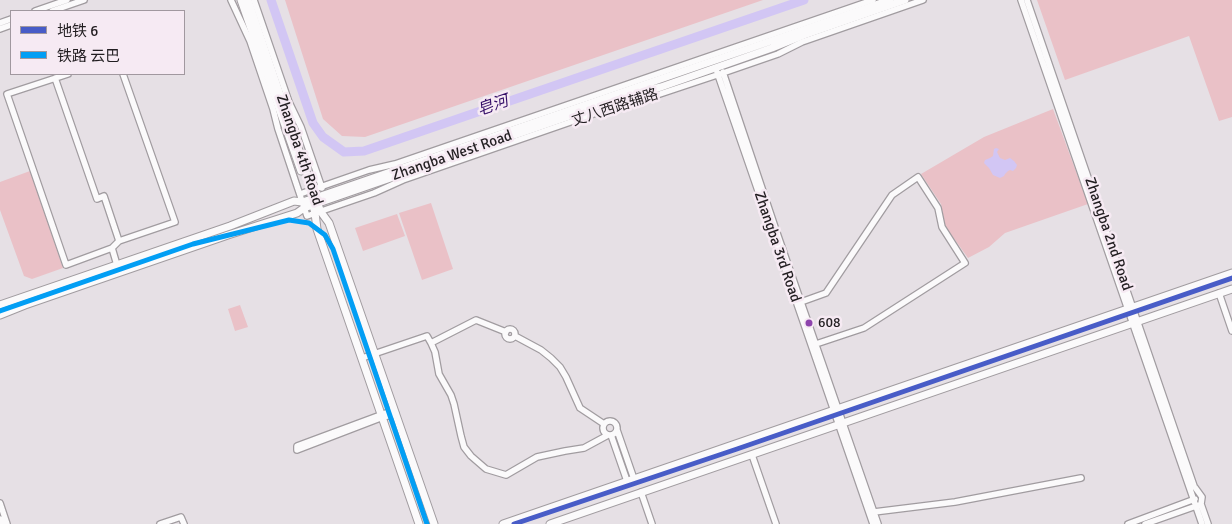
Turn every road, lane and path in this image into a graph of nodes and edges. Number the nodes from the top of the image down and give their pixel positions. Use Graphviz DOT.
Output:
graph roads {
  1 [pos="67,0"];
  2 [pos="84,0"];
  3 [pos="231,0"];
  4 [pos="242,0"];
  5 [pos="248,0"];
  6 [pos="254,0"];
  7 [pos="873,0"];
  8 [pos="890,0"];
  9 [pos="906,0"];
  10 [pos="922,0"];
  11 [pos="1021,0"];
  12 [pos="1027,0"];
  13 [pos="38,10"];
  14 [pos="55,10"];
  15 [pos="866,11"];
  16 [pos="717,65"];
  17 [pos="65,75"];
  18 [pos="123,75"];
  19 [pos="55,78"];
  20 [pos="321,186"];
  21 [pos="313,198"];
  22 [pos="325,198"];
  23 [pos="302,201"];
  24 [pos="329,209"];
  25 [pos="318,212"];
  26 [pos="118,241"];
  27 [pos="112,248"];
  28 [pos="117,265"];
  29 [pos="1232,273"];
  30 [pos="1232,289"];
  31 [pos="1219,293"];
  32 [pos="801,302"];
  33 [pos="0,305"];
  34 [pos="1131,308"];
  35 [pos="0,315"];
  36 [pos="1135,322"];
  37 [pos="1232,331"];
  38 [pos="431,343"];
  39 [pos="816,344"];
  40 [pos="374,354"];
  41 [pos="362,358"];
  42 [pos="836,410"];
  43 [pos="395,412"];
  44 [pos="382,416"];
  45 [pos="604,424"];
  46 [pos="841,424"];
  47 [pos="617,430"];
  48 [pos="609,435"];
  49 [pos="752,455"];
  50 [pos="1082,478"];
  51 [pos="631,480"];
  52 [pos="641,492"];
  53 [pos="1197,503"];
  54 [pos="0,504"];
  55 [pos="874,512"];
  56 [pos="0,519"];
  57 [pos="2,524"];
  58 [pos="7,524"];
  59 [pos="160,524"];
  60 [pos="184,524"];
  61 [pos="420,524"];
  62 [pos="434,524"];
  63 [pos="503,524"];
  64 [pos="550,524"];
  65 [pos="652,524"];
  66 [pos="776,524"];
  67 [pos="873,524"];
  68 [pos="878,524"];
  69 [pos="1128,524"];
  70 [pos="1145,524"];
  71 [pos="1202,524"];
  72 [pos="1208,524"];
  1 -- 13 [label="street"];
  2 -- 14 [label="street"];
  3 -- 23 [label="street"];
  4 -- 21 [label="main road, Zhangba 4th Road"];
  5 -- 21 [label="main road, Zhangba 4th Road"];
  6 -- 20 [label="street"];
  7 -- 15 [label="street, 丈八西路辅路"];
  8 -- 15 [label="main road, Zhangba West Road"];
  9 -- 15 [label="main road, Zhangba West Road"];
  10 -- 15 [label="street, 丈八西路辅路"];
  11 -- 34 [label="street, Zhangba 2nd Road"];
  12 -- 34 [label="street, Zhangba 2nd Road"];
  15 -- 16 [label="main road, Zhangba West Road"];
  15 -- 16 [label="street, 丈八西路辅路"];
  16 -- 20 [label="street, 丈八西路辅路"];
  16 -- 22 [label="main road, Zhangba West Road"];
  16 -- 24 [label="street, 丈八西路辅路"];
  16 -- 32 [label="street, Zhangba 3rd Road"];
  16 -- 42 [label="street, Zhangba 3rd Road"];
  17 -- 19 [label="street"];
  18 -- 26 [label="street"];
  19 -- 26 [label="street"];
  19 -- 27 [label="street"];
  20 -- 21 [label="street, 丈八西路辅路"];
  20 -- 22 [label="street"];
  21 -- 22 [label="main road, Zhangba West Road"];
  21 -- 23 [label="main road, Zhangba West Road"];
  21 -- 25 [label="main road, Zhangba 4th Road"];
  22 -- 24 [label="street"];
  23 -- 25 [label="street, 丈八西路辅路"];
  23 -- 28 [label="main road, Zhangba West Road"];
  23 -- 35 [label="main road, Zhangba West Road"];
  24 -- 25 [label="street, 丈八西路辅路"];
  25 -- 40 [label="main road, Zhangba 4th Road"];
  25 -- 41 [label="main road, Zhangba 4th Road"];
  26 -- 27 [label="street"];
  27 -- 28 [label="street"];
  28 -- 33 [label="main road, Zhangba West Road"];
  29 -- 34 [label="main road"];
  30 -- 31 [label="main road"];
  31 -- 36 [label="main road"];
  31 -- 37 [label="street"];
  32 -- 39 [label="street, Zhangba 3rd Road"];
  32 -- 39 [label="street"];
  34 -- 36 [label="street, Zhangba 2nd Road"];
  34 -- 42 [label="main road"];
  36 -- 46 [label="main road"];
  36 -- 53 [label="street, Zhangba 2nd Road"];
  36 -- 53 [label="street, Zhangba 2nd Road"];
  38 -- 40 [label="street"];
  38 -- 45 [label="street"];
  38 -- 48 [label="street"];
  39 -- 42 [label="street, Zhangba 3rd Road"];
  40 -- 41 [label="street"];
  40 -- 43 [label="main road, Zhangba 4th Road"];
  41 -- 44 [label="main road, Zhangba 4th Road"];
  42 -- 46 [label="street"];
  42 -- 51 [label="main road"];
  43 -- 44 [label="street"];
  43 -- 62 [label="main road, Zhangba 4th Road"];
  44 -- 44 [label="street"];
  44 -- 61 [label="main road, Zhangba 4th Road"];
  45 -- 47 [label="street"];
  45 -- 48 [label="street"];
  46 -- 49 [label="main road"];
  46 -- 55 [label="street"];
  46 -- 67 [label="street"];
  47 -- 48 [label="street"];
  47 -- 51 [label="street"];
  48 -- 51 [label="street"];
  49 -- 52 [label="main road"];
  49 -- 66 [label="street"];
  50 -- 55 [label="street"];
  51 -- 63 [label="main road"];
  52 -- 64 [label="main road"];
  52 -- 65 [label="street"];
  53 -- 69 [label="street"];
  53 -- 70 [label="street"];
  53 -- 71 [label="street, Zhangba 2nd Road"];
  53 -- 72 [label="street, Zhangba 2nd Road"];
  54 -- 58 [label="street"];
  55 -- 68 [label="street"];
  56 -- 57 [label="street"];
  59 -- 60 [label="street"];
}
